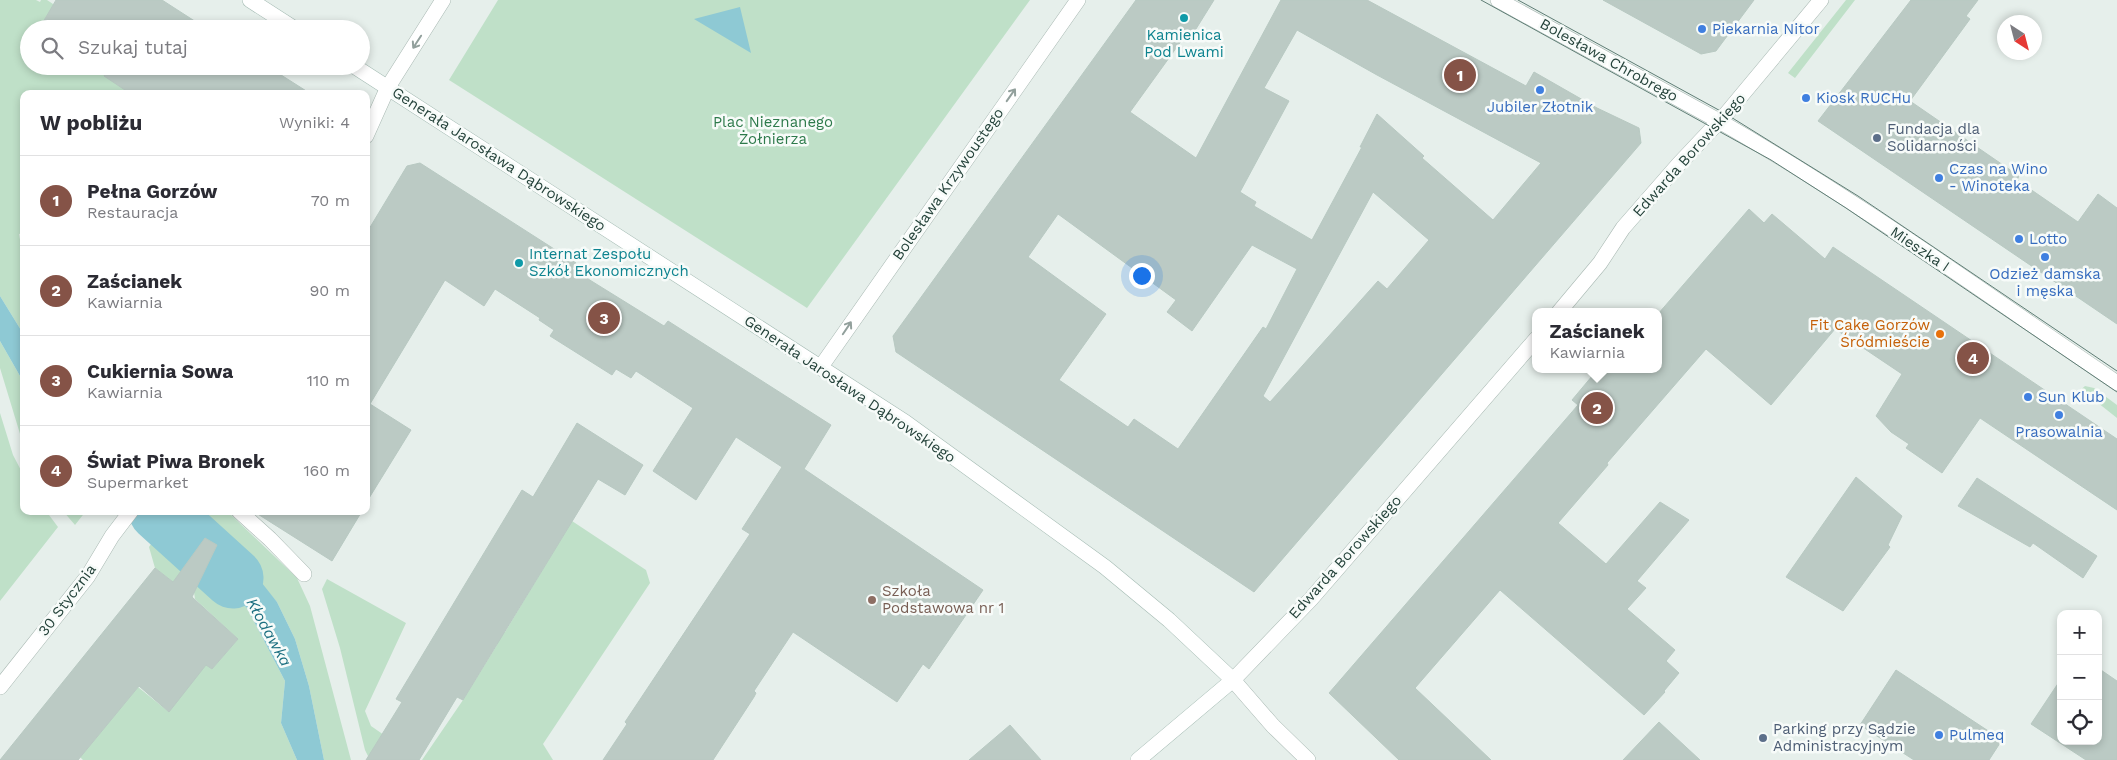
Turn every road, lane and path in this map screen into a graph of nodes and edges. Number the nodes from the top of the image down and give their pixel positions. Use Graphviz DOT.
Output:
graph roads {
  1 [pos="250,0"];
  2 [pos="443,0"];
  3 [pos="1078,0"];
  4 [pos="1498,0"];
  5 [pos="1821,0"];
  6 [pos="281,20"];
  7 [pos="369,75"];
  8 [pos="388,87"];
  9 [pos="1719,121"];
  10 [pos="370,127"];
  11 [pos="1562,308"];
  12 [pos="1532,344"];
  13 [pos="820,368"];
  14 [pos="2117,383"];
  15 [pos="128,515"];
  16 [pos="243,515"];
  17 [pos="304,574"];
  18 [pos="1233,680"];
  19 [pos="0,687"];
  20 [pos="1138,760"];
  21 [pos="1308,760"];
  1 -- 6 [label="street"];
  2 -- 8 [label="street, one-way"];
  13 -- 3 [label="street, Bolesława Krzywoustego, one-way"];
  4 -- 9 [label="street, Bolesława Chrobrego"];
  5 -- 9 [label="street, Edwarda Borowskiego"];
  7 -- 8 [label="street, Generała Jarosława Dąbrowskiego"];
  8 -- 10 [label="street"];
  8 -- 13 [label="street, Generała Jarosława Dąbrowskiego"];
  9 -- 11 [label="street, Edwarda Borowskiego"];
  9 -- 14 [label="street, Mieszka I"];
  12 -- 18 [label="street, Edwarda Borowskiego"];
  13 -- 18 [label="street, Generała Jarosława Dąbrowskiego"];
  15 -- 19 [label="street, 30 Stycznia"];
  16 -- 17 [label="street"];
  18 -- 20 [label="street, Edwarda Borowskiego"];
  18 -- 21 [label="street, Generała Jarosława Dąbrowskiego"];
}
